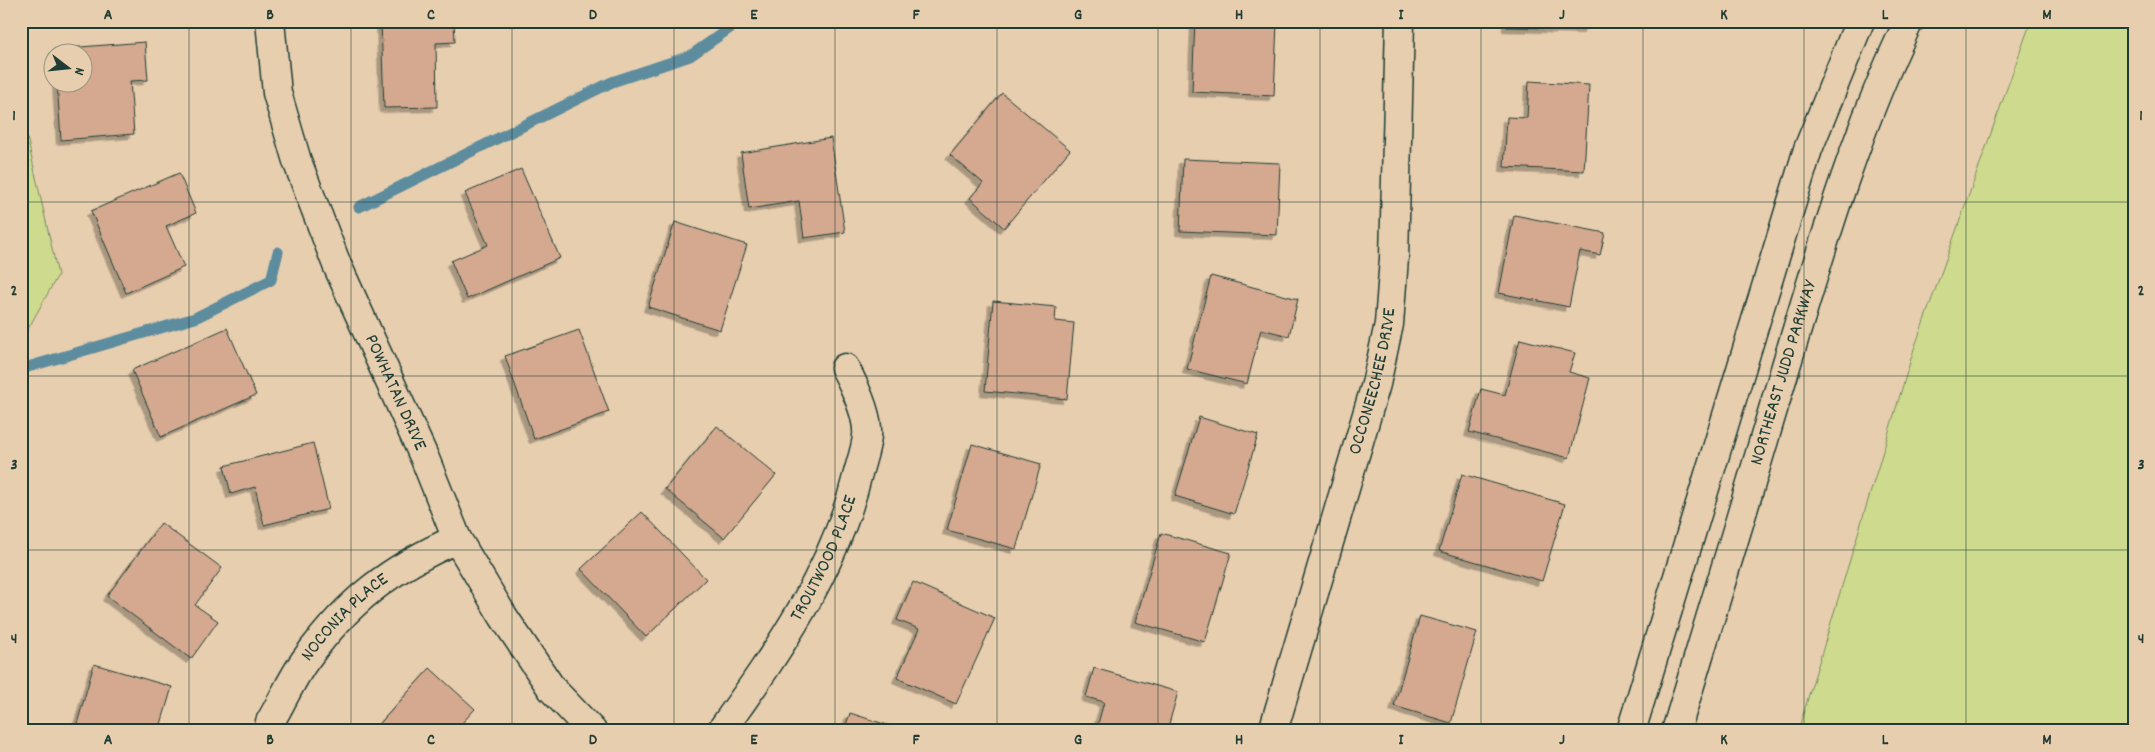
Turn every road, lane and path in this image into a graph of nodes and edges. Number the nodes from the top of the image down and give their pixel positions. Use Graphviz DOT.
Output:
graph roads {
  1 [pos="270,21"];
  2 [pos="1400,21"];
  3 [pos="1860,21"];
  4 [pos="1909,21"];
  5 [pos="845,368"];
  6 [pos="457,539"];
  7 [pos="268,731"];
  8 [pos="592,731"];
  9 [pos="722,731"];
  10 [pos="1273,731"];
  11 [pos="1631,731"];
  12 [pos="1676,731"];
  1 -- 6 [label="main road, POWHATAN DRIVE"];
  2 -- 10 [label="main road, OCCONEECHEE DRIVE"];
  3 -- 11 [label="main road"];
  4 -- 12 [label="main road, NORTHEAST JUDD PARKWAY"];
  5 -- 9 [label="main road, TROUTWOOD PLACE"];
  6 -- 7 [label="main road, NOCONIA PLACE"];
  6 -- 8 [label="main road, POWHATAN DRIVE"];
}
